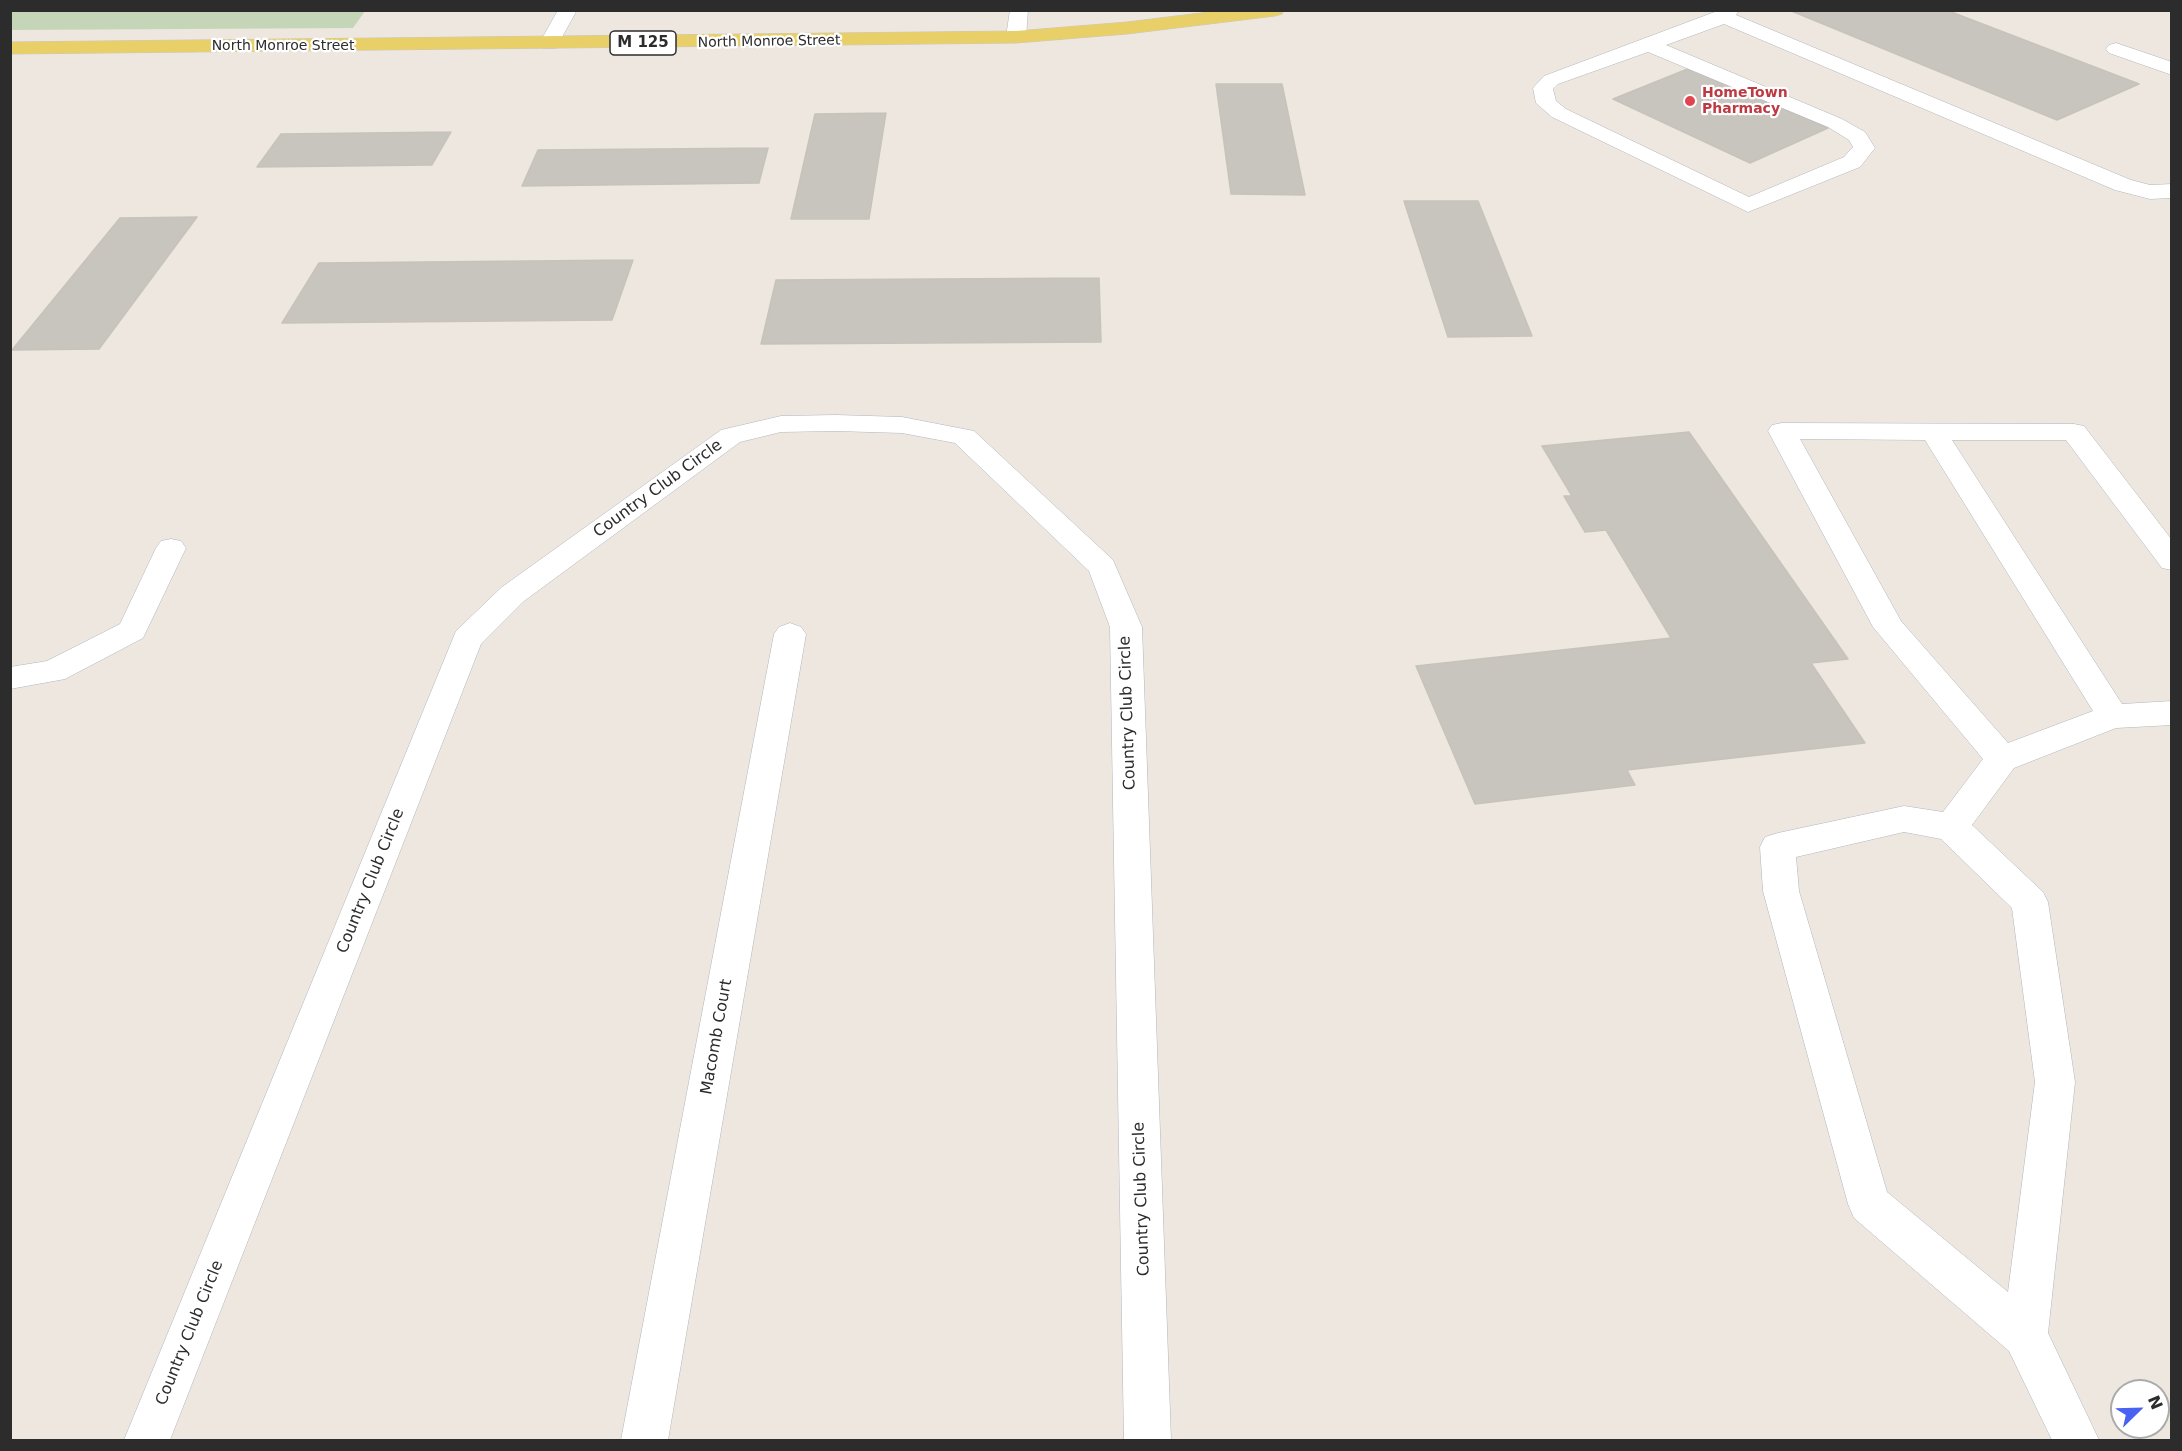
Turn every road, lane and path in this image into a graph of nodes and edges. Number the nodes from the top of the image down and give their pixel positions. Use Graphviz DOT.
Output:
graph roads {
  1 [pos="568,10"];
  2 [pos="1019,10"];
  3 [pos="1275,10"];
  4 [pos="1728,14"];
  5 [pos="1016,37"];
  6 [pos="549,44"];
  7 [pos="1649,45"];
  8 [pos="10,48"];
  9 [pos="2116,49"];
  10 [pos="2172,69"];
  11 [pos="2172,191"];
  12 [pos="1934,432"];
  13 [pos="171,548"];
  14 [pos="2172,561"];
  15 [pos="790,634"];
  16 [pos="10,678"];
  17 [pos="2172,713"];
  18 [pos="2112,716"];
  19 [pos="2002,759"];
  20 [pos="1951,827"];
  21 [pos="2025,1335"];
  22 [pos="147,1440"];
  23 [pos="644,1440"];
  24 [pos="1148,1440"];
  25 [pos="2076,1440"];
  1 -- 6 [label="street"];
  2 -- 5 [label="street"];
  3 -- 5 [label="main road, North Monroe Street / M 125"];
  4 -- 7 [label="street"];
  4 -- 11 [label="street"];
  5 -- 6 [label="main road, North Monroe Street / M 125"];
  6 -- 8 [label="main road, North Monroe Street / M 125"];
  7 -- 7 [label="street"];
  9 -- 10 [label="street"];
  12 -- 14 [label="street"];
  12 -- 18 [label="street"];
  12 -- 19 [label="street"];
  13 -- 16 [label="street"];
  15 -- 23 [label="street, Macomb Court"];
  17 -- 18 [label="street"];
  18 -- 19 [label="street"];
  19 -- 20 [label="street"];
  20 -- 21 [label="street"];
  20 -- 21 [label="street"];
  21 -- 25 [label="street"];
  22 -- 24 [label="street, Country Club Circle"];
}
